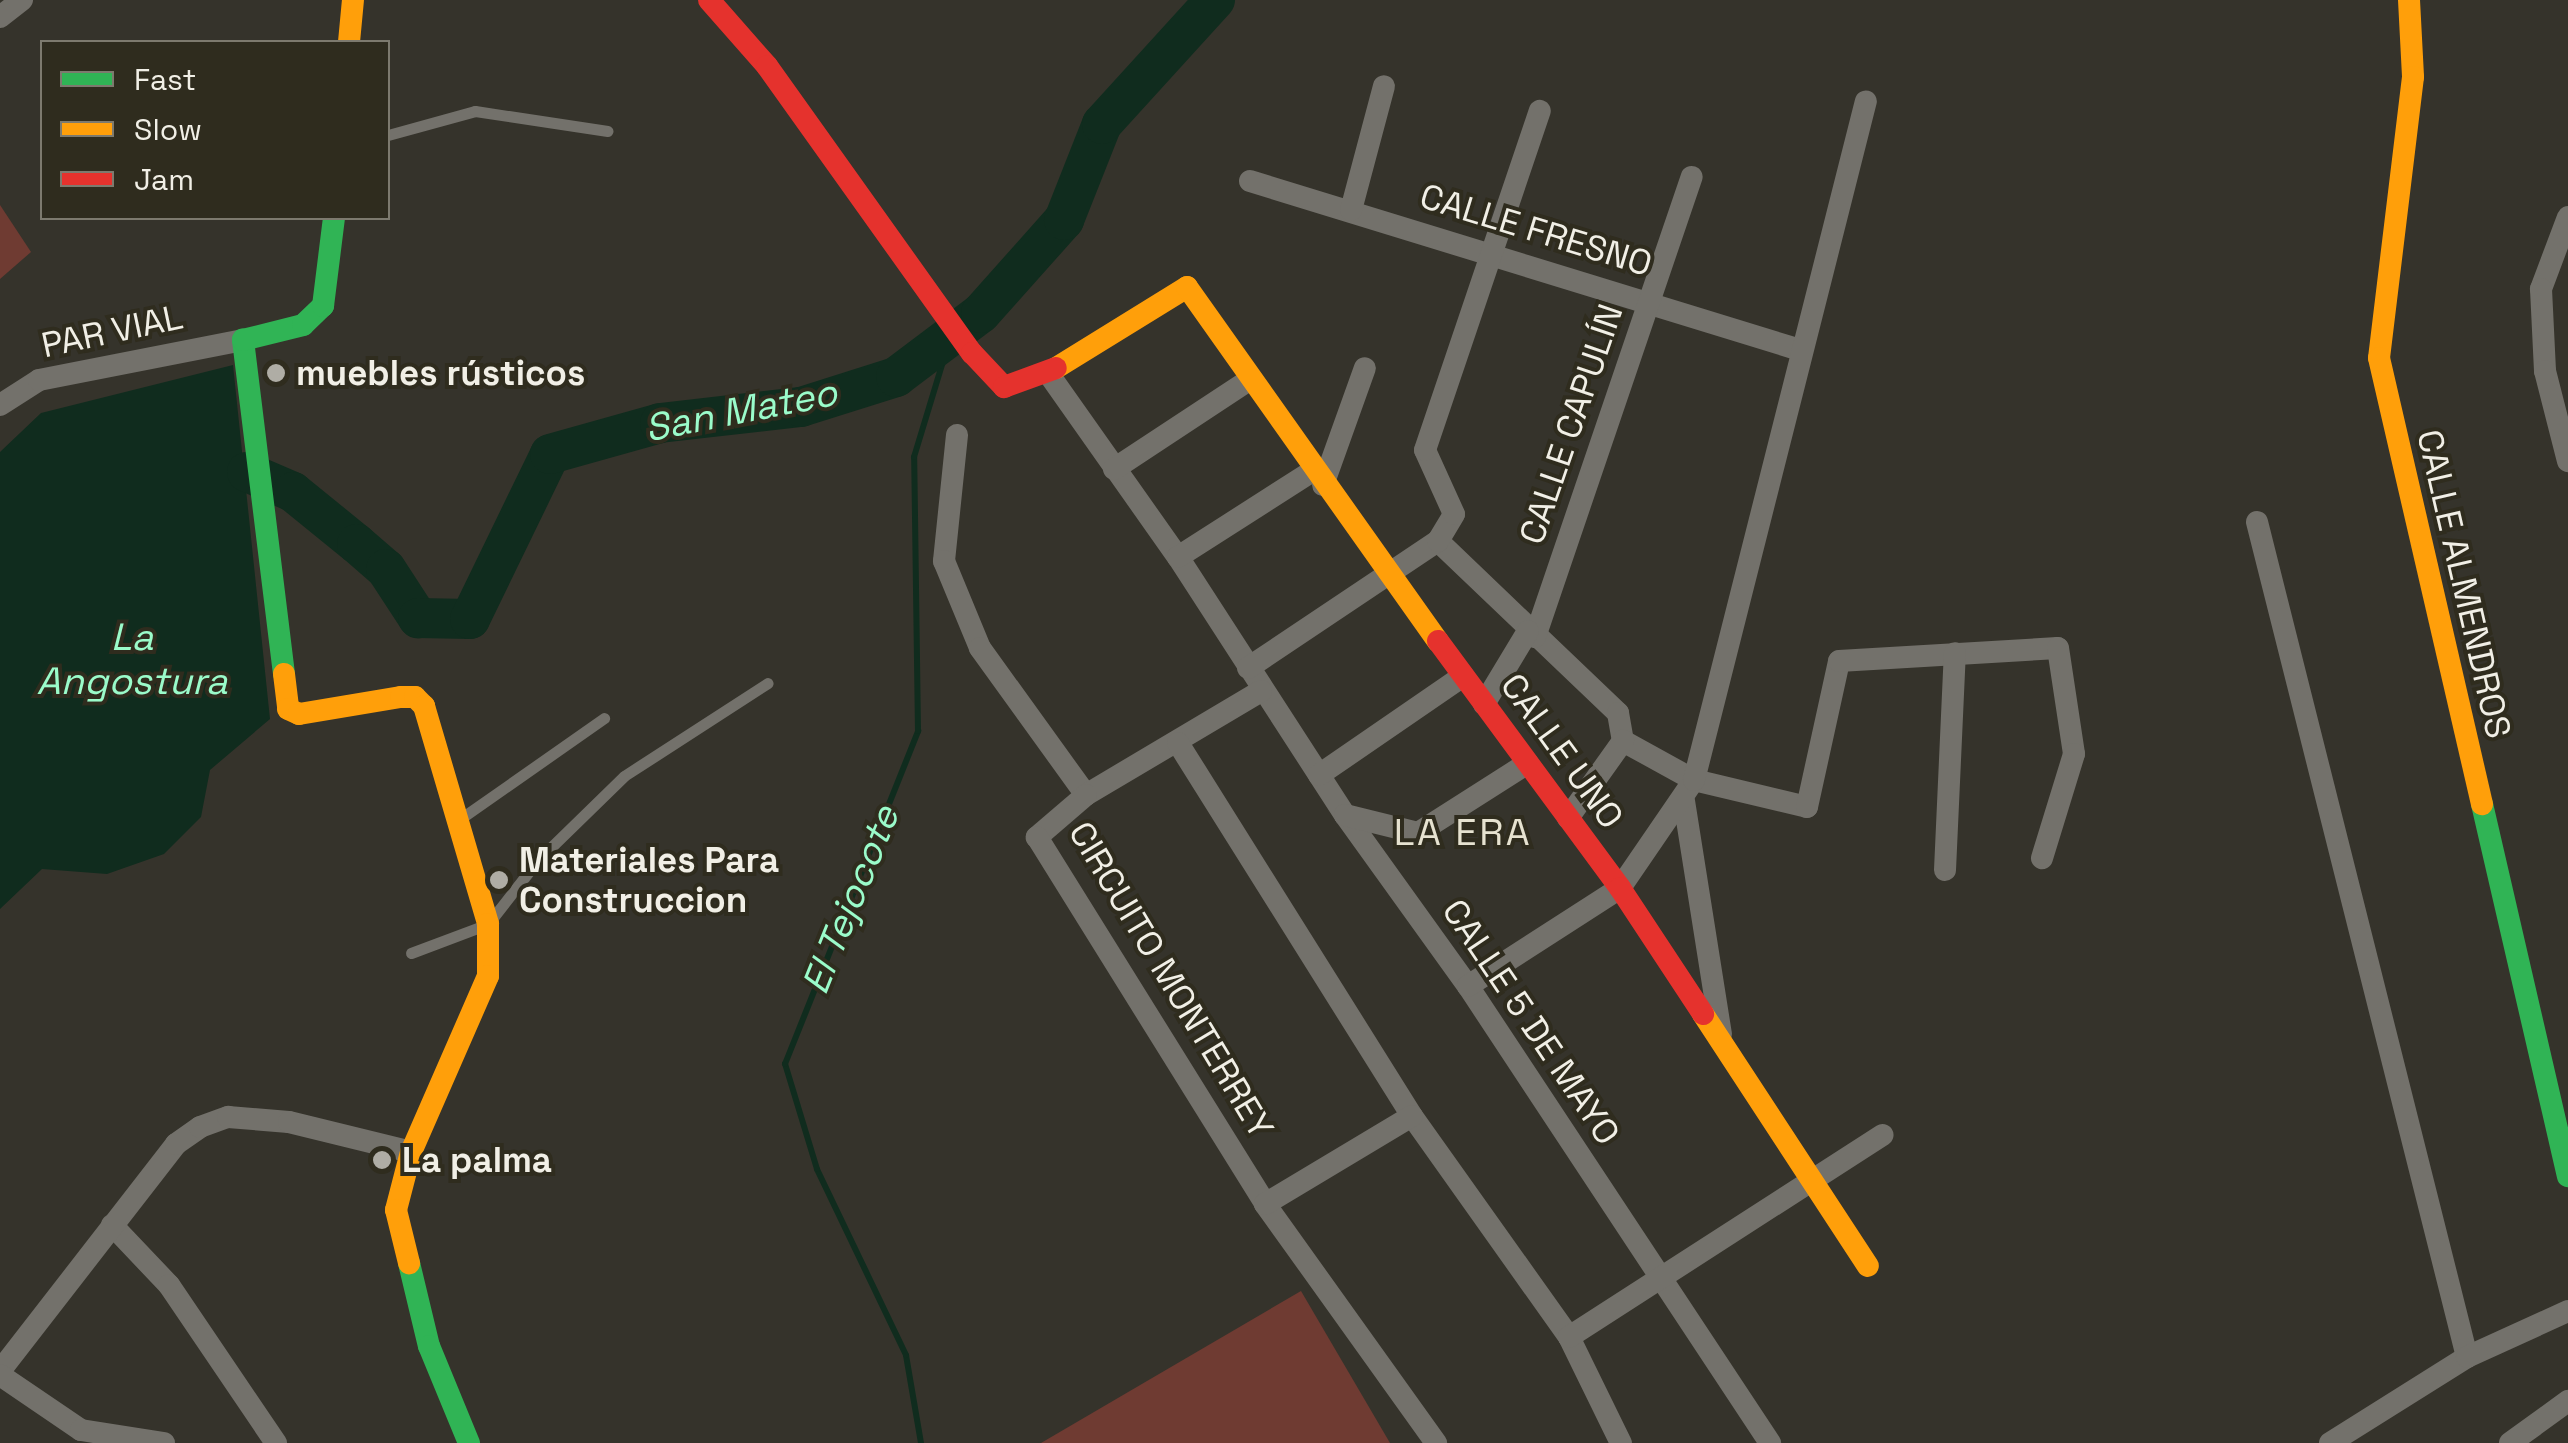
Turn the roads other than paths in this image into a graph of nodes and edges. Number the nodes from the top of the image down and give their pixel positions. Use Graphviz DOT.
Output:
graph roads {
  1 [pos="22,0"];
  2 [pos="353,0"];
  3 [pos="709,0"];
  4 [pos="2409,0"];
  5 [pos="0,17"];
  6 [pos="350,40"];
  7 [pos="1384,86"];
  8 [pos="1866,100"];
  9 [pos="1540,111"];
  10 [pos="607,131"];
  11 [pos="390,135"];
  12 [pos="1692,178"];
  13 [pos="1250,182"];
  14 [pos="1351,210"];
  15 [pos="2568,217"];
  16 [pos="334,220"];
  17 [pos="1489,253"];
  18 [pos="1650,301"];
  19 [pos="244,340"];
  20 [pos="1800,350"];
  21 [pos="1366,368"];
  22 [pos="1048,373"];
  23 [pos="1249,380"];
  24 [pos="0,404"];
  25 [pos="957,435"];
  26 [pos="2568,461"];
  27 [pos="1114,469"];
  28 [pos="1319,478"];
  29 [pos="2257,522"];
  30 [pos="1438,541"];
  31 [pos="1178,557"];
  32 [pos="1390,572"];
  33 [pos="1531,634"];
  34 [pos="1955,653"];
  35 [pos="1248,668"];
  36 [pos="1464,676"];
  37 [pos="768,683"];
  38 [pos="1261,691"];
  39 [pos="1484,704"];
  40 [pos="604,718"];
  41 [pos="1623,741"];
  42 [pos="1178,743"];
  43 [pos="1528,762"];
  44 [pos="1318,775"];
  45 [pos="1689,790"];
  46 [pos="1086,795"];
  47 [pos="1344,815"];
  48 [pos="1568,818"];
  49 [pos="456,822"];
  50 [pos="2042,858"];
  51 [pos="1944,870"];
  52 [pos="1620,888"];
  53 [pos="488,924"];
  54 [pos="411,954"];
  55 [pos="1468,986"];
  56 [pos="1722,1040"];
  57 [pos="1412,1116"];
  58 [pos="1882,1135"];
  59 [pos="411,1152"];
  60 [pos="2568,1176"];
  61 [pos="1815,1178"];
  62 [pos="1265,1204"];
  63 [pos="112,1225"];
  64 [pos="1868,1266"];
  65 [pos="1659,1276"];
  66 [pos="2568,1311"];
  67 [pos="1569,1337"];
  68 [pos="2467,1357"];
  69 [pos="0,1373"];
  70 [pos="2568,1401"];
  71 [pos="2520,1439"];
  72 [pos="164,1443"];
  73 [pos="276,1443"];
  74 [pos="469,1443"];
  75 [pos="1436,1443"];
  76 [pos="1621,1443"];
  77 [pos="1770,1443"];
  78 [pos="2330,1443"];
  1 -- 5 [label="street"];
  2 -- 6 [label="street"];
  3 -- 22 [label="street"];
  4 -- 60 [label="street, CALLE ALMENDROS"];
  7 -- 14 [label="street"];
  8 -- 20 [label="street"];
  9 -- 17 [label="street"];
  10 -- 11 [label="lane"];
  12 -- 18 [label="street, CALLE CAPULÍN"];
  13 -- 14 [label="street, CALLE FRESNO"];
  14 -- 17 [label="street, CALLE FRESNO"];
  15 -- 26 [label="street"];
  16 -- 19 [label="street"];
  17 -- 18 [label="street, CALLE FRESNO"];
  17 -- 30 [label="street"];
  18 -- 20 [label="street, CALLE FRESNO"];
  18 -- 33 [label="street, CALLE CAPULÍN"];
  19 -- 24 [label="street, PAR VIAL"];
  19 -- 49 [label="street"];
  20 -- 45 [label="street"];
  21 -- 28 [label="street"];
  22 -- 23 [label="street, CALLE UNO"];
  22 -- 27 [label="street, CALLE 5 DE MAYO"];
  23 -- 27 [label="street"];
  23 -- 28 [label="street, CALLE UNO"];
  25 -- 46 [label="street"];
  27 -- 31 [label="street, CALLE 5 DE MAYO"];
  28 -- 31 [label="street"];
  28 -- 32 [label="street, CALLE UNO"];
  29 -- 68 [label="street"];
  30 -- 32 [label="street"];
  30 -- 33 [label="street"];
  31 -- 35 [label="street, CALLE 5 DE MAYO"];
  32 -- 35 [label="street"];
  32 -- 36 [label="street, CALLE UNO"];
  33 -- 39 [label="street, CALLE CAPULÍN"];
  33 -- 41 [label="street"];
  34 -- 45 [label="street"];
  34 -- 50 [label="street"];
  34 -- 51 [label="street"];
  35 -- 38 [label="street, CALLE 5 DE MAYO"];
  36 -- 39 [label="street, CALLE UNO"];
  36 -- 44 [label="street"];
  37 -- 53 [label="lane"];
  38 -- 42 [label="street, CIRCUITO MONTERREY"];
  38 -- 44 [label="street, CALLE 5 DE MAYO"];
  39 -- 43 [label="street, CALLE UNO"];
  40 -- 49 [label="lane"];
  41 -- 45 [label="street"];
  41 -- 48 [label="street"];
  42 -- 46 [label="street, CIRCUITO MONTERREY"];
  42 -- 57 [label="street"];
  43 -- 47 [label="street"];
  43 -- 48 [label="street, CALLE UNO"];
  44 -- 47 [label="street, CALLE 5 DE MAYO"];
  45 -- 52 [label="street"];
  45 -- 56 [label="street"];
  46 -- 62 [label="street, CIRCUITO MONTERREY"];
  47 -- 55 [label="street, CALLE 5 DE MAYO"];
  48 -- 52 [label="street, CALLE UNO"];
  49 -- 53 [label="street"];
  52 -- 55 [label="street"];
  52 -- 56 [label="street, CALLE UNO"];
  53 -- 54 [label="lane"];
  53 -- 59 [label="street"];
  55 -- 65 [label="street, CALLE 5 DE MAYO"];
  56 -- 61 [label="street, CALLE UNO"];
  57 -- 62 [label="street"];
  57 -- 67 [label="street"];
  58 -- 61 [label="street"];
  59 -- 63 [label="street"];
  59 -- 74 [label="street"];
  61 -- 64 [label="street, CALLE UNO"];
  61 -- 65 [label="street"];
  62 -- 75 [label="street, CIRCUITO MONTERREY"];
  63 -- 69 [label="street"];
  63 -- 73 [label="street"];
  65 -- 67 [label="street"];
  65 -- 77 [label="street, CALLE 5 DE MAYO"];
  66 -- 68 [label="street"];
  67 -- 76 [label="street"];
  68 -- 78 [label="street"];
  69 -- 72 [label="street"];
  70 -- 71 [label="street"];
}
